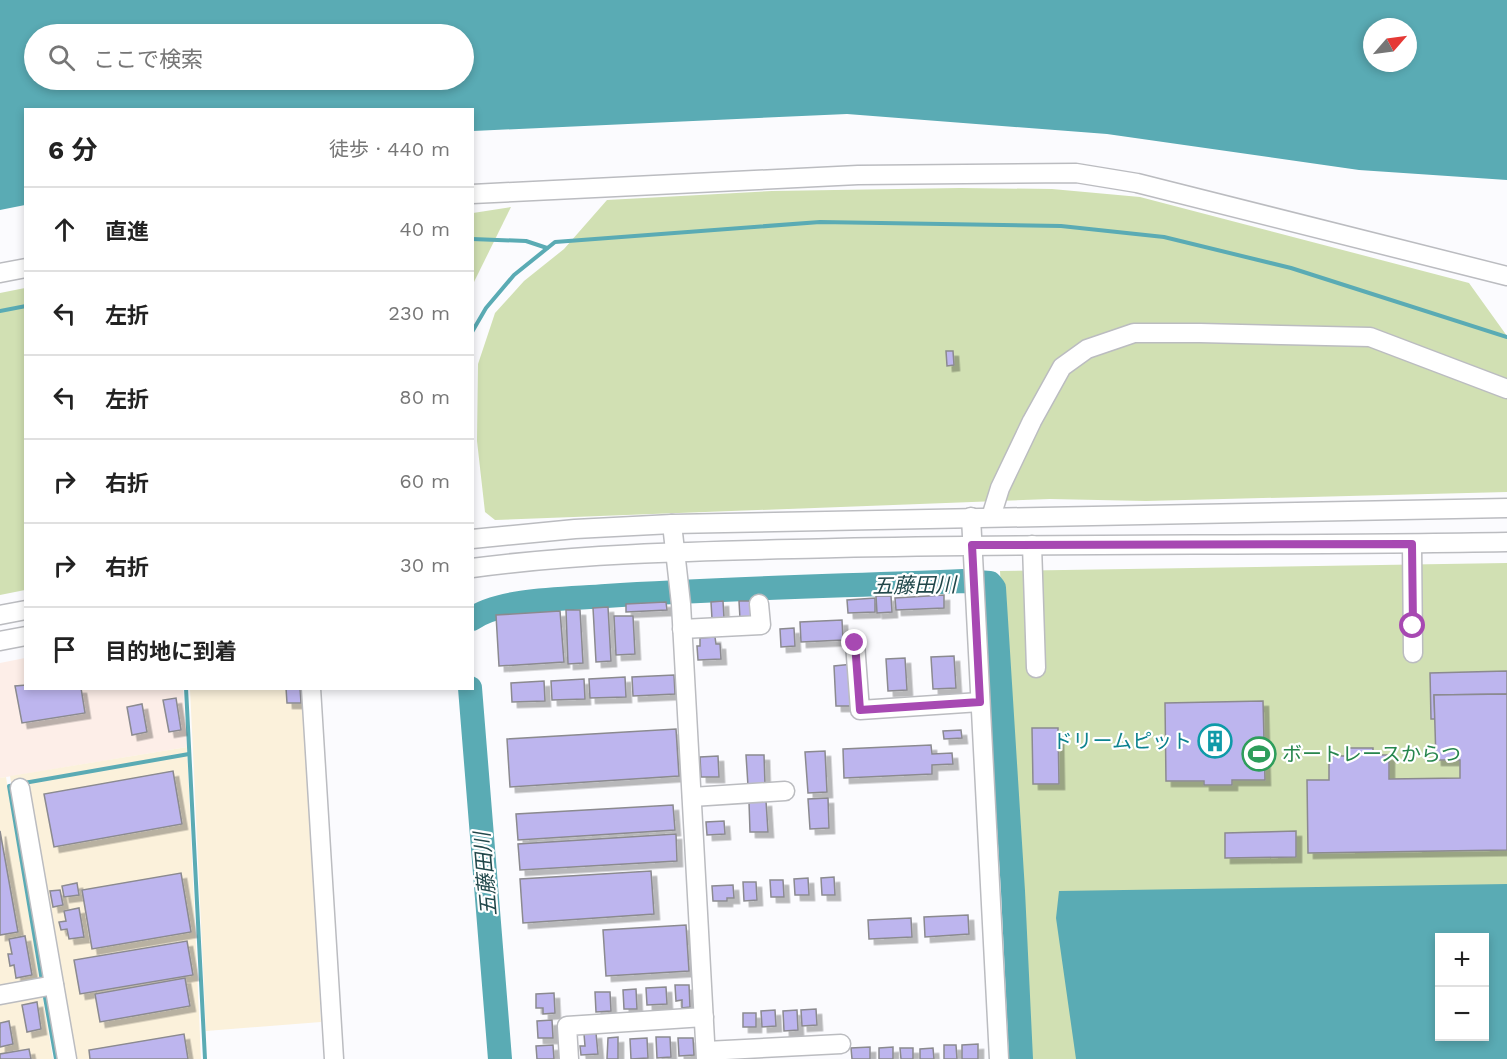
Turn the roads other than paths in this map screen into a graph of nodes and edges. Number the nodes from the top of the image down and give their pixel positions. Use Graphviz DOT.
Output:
graph roads {
  1 [pos="474,194"];
  2 [pos="24,268"];
  3 [pos="0,273"];
  4 [pos="1507,276"];
  5 [pos="1507,389"];
  6 [pos="1507,508"];
  7 [pos="971,517"];
  8 [pos="991,517"];
  9 [pos="672,524"];
  10 [pos="481,539"];
  11 [pos="1507,542"];
  12 [pos="1412,544"];
  13 [pos="972,545"];
  14 [pos="1032,545"];
  15 [pos="675,552"];
  16 [pos="474,568"];
  17 [pos="759,604"];
  18 [pos="24,610"];
  19 [pos="0,615"];
  20 [pos="682,629"];
  21 [pos="24,636"];
  22 [pos="0,641"];
  23 [pos="855,643"];
  24 [pos="1413,652"];
  25 [pos="1036,668"];
  26 [pos="311,690"];
  27 [pos="980,702"];
  28 [pos="20,788"];
  29 [pos="785,791"];
  30 [pos="692,797"];
  31 [pos="54,985"];
  32 [pos="0,995"];
  33 [pos="704,1017"];
  34 [pos="841,1044"];
  35 [pos="706,1055"];
  36 [pos="67,1059"];
  37 [pos="334,1059"];
  38 [pos="569,1059"];
  39 [pos="999,1059"];
  1 -- 4 [label="street"];
  2 -- 3 [label="street"];
  5 -- 8 [label="street"];
  6 -- 8 [label="street"];
  7 -- 8 [label="street"];
  7 -- 9 [label="street"];
  7 -- 13 [label="street"];
  9 -- 10 [label="street"];
  9 -- 15 [label="street"];
  11 -- 12 [label="street"];
  12 -- 14 [label="street"];
  12 -- 24 [label="street"];
  13 -- 14 [label="street"];
  13 -- 15 [label="street"];
  13 -- 27 [label="street"];
  14 -- 25 [label="street"];
  15 -- 16 [label="street"];
  15 -- 20 [label="street"];
  17 -- 20 [label="street"];
  18 -- 19 [label="street"];
  20 -- 30 [label="street"];
  21 -- 22 [label="street"];
  23 -- 27 [label="street"];
  26 -- 37 [label="street"];
  27 -- 39 [label="street"];
  28 -- 31 [label="street"];
  29 -- 30 [label="street"];
  30 -- 33 [label="street"];
  31 -- 32 [label="street"];
  31 -- 36 [label="street"];
  33 -- 35 [label="street"];
  33 -- 38 [label="street"];
  34 -- 35 [label="street"];
}
